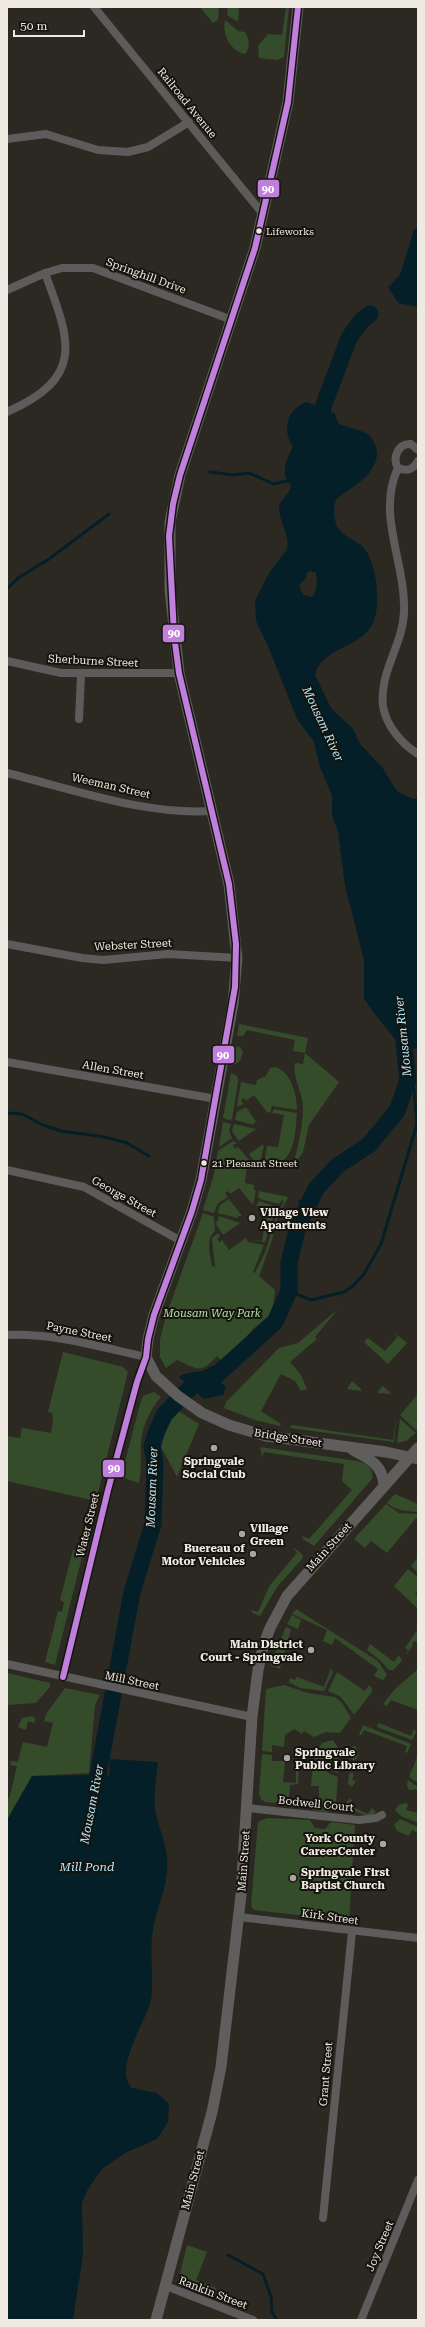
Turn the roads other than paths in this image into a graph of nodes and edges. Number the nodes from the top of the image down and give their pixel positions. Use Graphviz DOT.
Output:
graph roads {
  1 [pos="94,7"];
  2 [pos="298,7"];
  3 [pos="189,122"];
  4 [pos="7,139"];
  5 [pos="263,214"];
  6 [pos="45,273"];
  7 [pos="7,290"];
  8 [pos="232,320"];
  9 [pos="7,412"];
  10 [pos="418,450"];
  11 [pos="418,461"];
  12 [pos="398,468"];
  13 [pos="7,661"];
  14 [pos="179,673"];
  15 [pos="81,674"];
  16 [pos="79,719"];
  17 [pos="418,754"];
  18 [pos="7,773"];
  19 [pos="211,811"];
  20 [pos="7,944"];
  21 [pos="237,958"];
  22 [pos="7,1062"];
  23 [pos="216,1099"];
  24 [pos="7,1170"];
  25 [pos="182,1241"];
  26 [pos="7,1335"];
  27 [pos="146,1357"];
  28 [pos="347,1447"];
  29 [pos="418,1448"];
  30 [pos="414,1458"];
  31 [pos="384,1486"];
  32 [pos="7,1664"];
  33 [pos="63,1677"];
  34 [pos="252,1717"];
  35 [pos="248,1808"];
  36 [pos="382,1814"];
  37 [pos="239,1917"];
  38 [pos="352,1932"];
  39 [pos="418,1938"];
  40 [pos="418,2180"];
  41 [pos="322,2218"];
  42 [pos="166,2286"];
  43 [pos="156,2320"];
  44 [pos="253,2320"];
  45 [pos="361,2320"];
  1 -- 3 [label="street, Railroad Avenue"];
  2 -- 5 [label="main road"];
  3 -- 4 [label="street"];
  3 -- 5 [label="street, Railroad Avenue"];
  5 -- 8 [label="main road"];
  6 -- 7 [label="street, Springhill Drive"];
  6 -- 8 [label="street, Springhill Drive"];
  6 -- 9 [label="street"];
  8 -- 14 [label="main road"];
  10 -- 12 [label="street"];
  11 -- 12 [label="street"];
  12 -- 17 [label="street"];
  13 -- 15 [label="street, Sherburne Street"];
  14 -- 15 [label="street, Sherburne Street"];
  14 -- 19 [label="main road"];
  15 -- 16 [label="street"];
  18 -- 19 [label="street, Weeman Street"];
  19 -- 21 [label="main road"];
  20 -- 21 [label="street, Webster Street"];
  21 -- 23 [label="main road"];
  22 -- 23 [label="street, Allen Street"];
  23 -- 25 [label="main road"];
  24 -- 25 [label="street, George Street"];
  25 -- 27 [label="main road"];
  26 -- 27 [label="street, Payne Street"];
  27 -- 28 [label="main road, Bridge Street"];
  27 -- 33 [label="street, Water Street"];
  28 -- 30 [label="main road, Bridge Street"];
  28 -- 31 [label="main road"];
  29 -- 30 [label="main road, Main Street"];
  30 -- 31 [label="main road, Main Street"];
  31 -- 34 [label="main road, Main Street"];
  32 -- 33 [label="street, Mill Street"];
  33 -- 34 [label="street, Mill Street"];
  34 -- 35 [label="main road, Main Street"];
  35 -- 36 [label="street, Bodwell Court"];
  35 -- 37 [label="main road, Main Street"];
  37 -- 38 [label="street, Kirk Street"];
  37 -- 42 [label="main road, Main Street"];
  38 -- 39 [label="street, Kirk Street"];
  38 -- 41 [label="street, Grant Street"];
  40 -- 45 [label="street, Joy Street"];
  42 -- 43 [label="main road, Main Street"];
  42 -- 44 [label="street, Rankin Street"];
}
